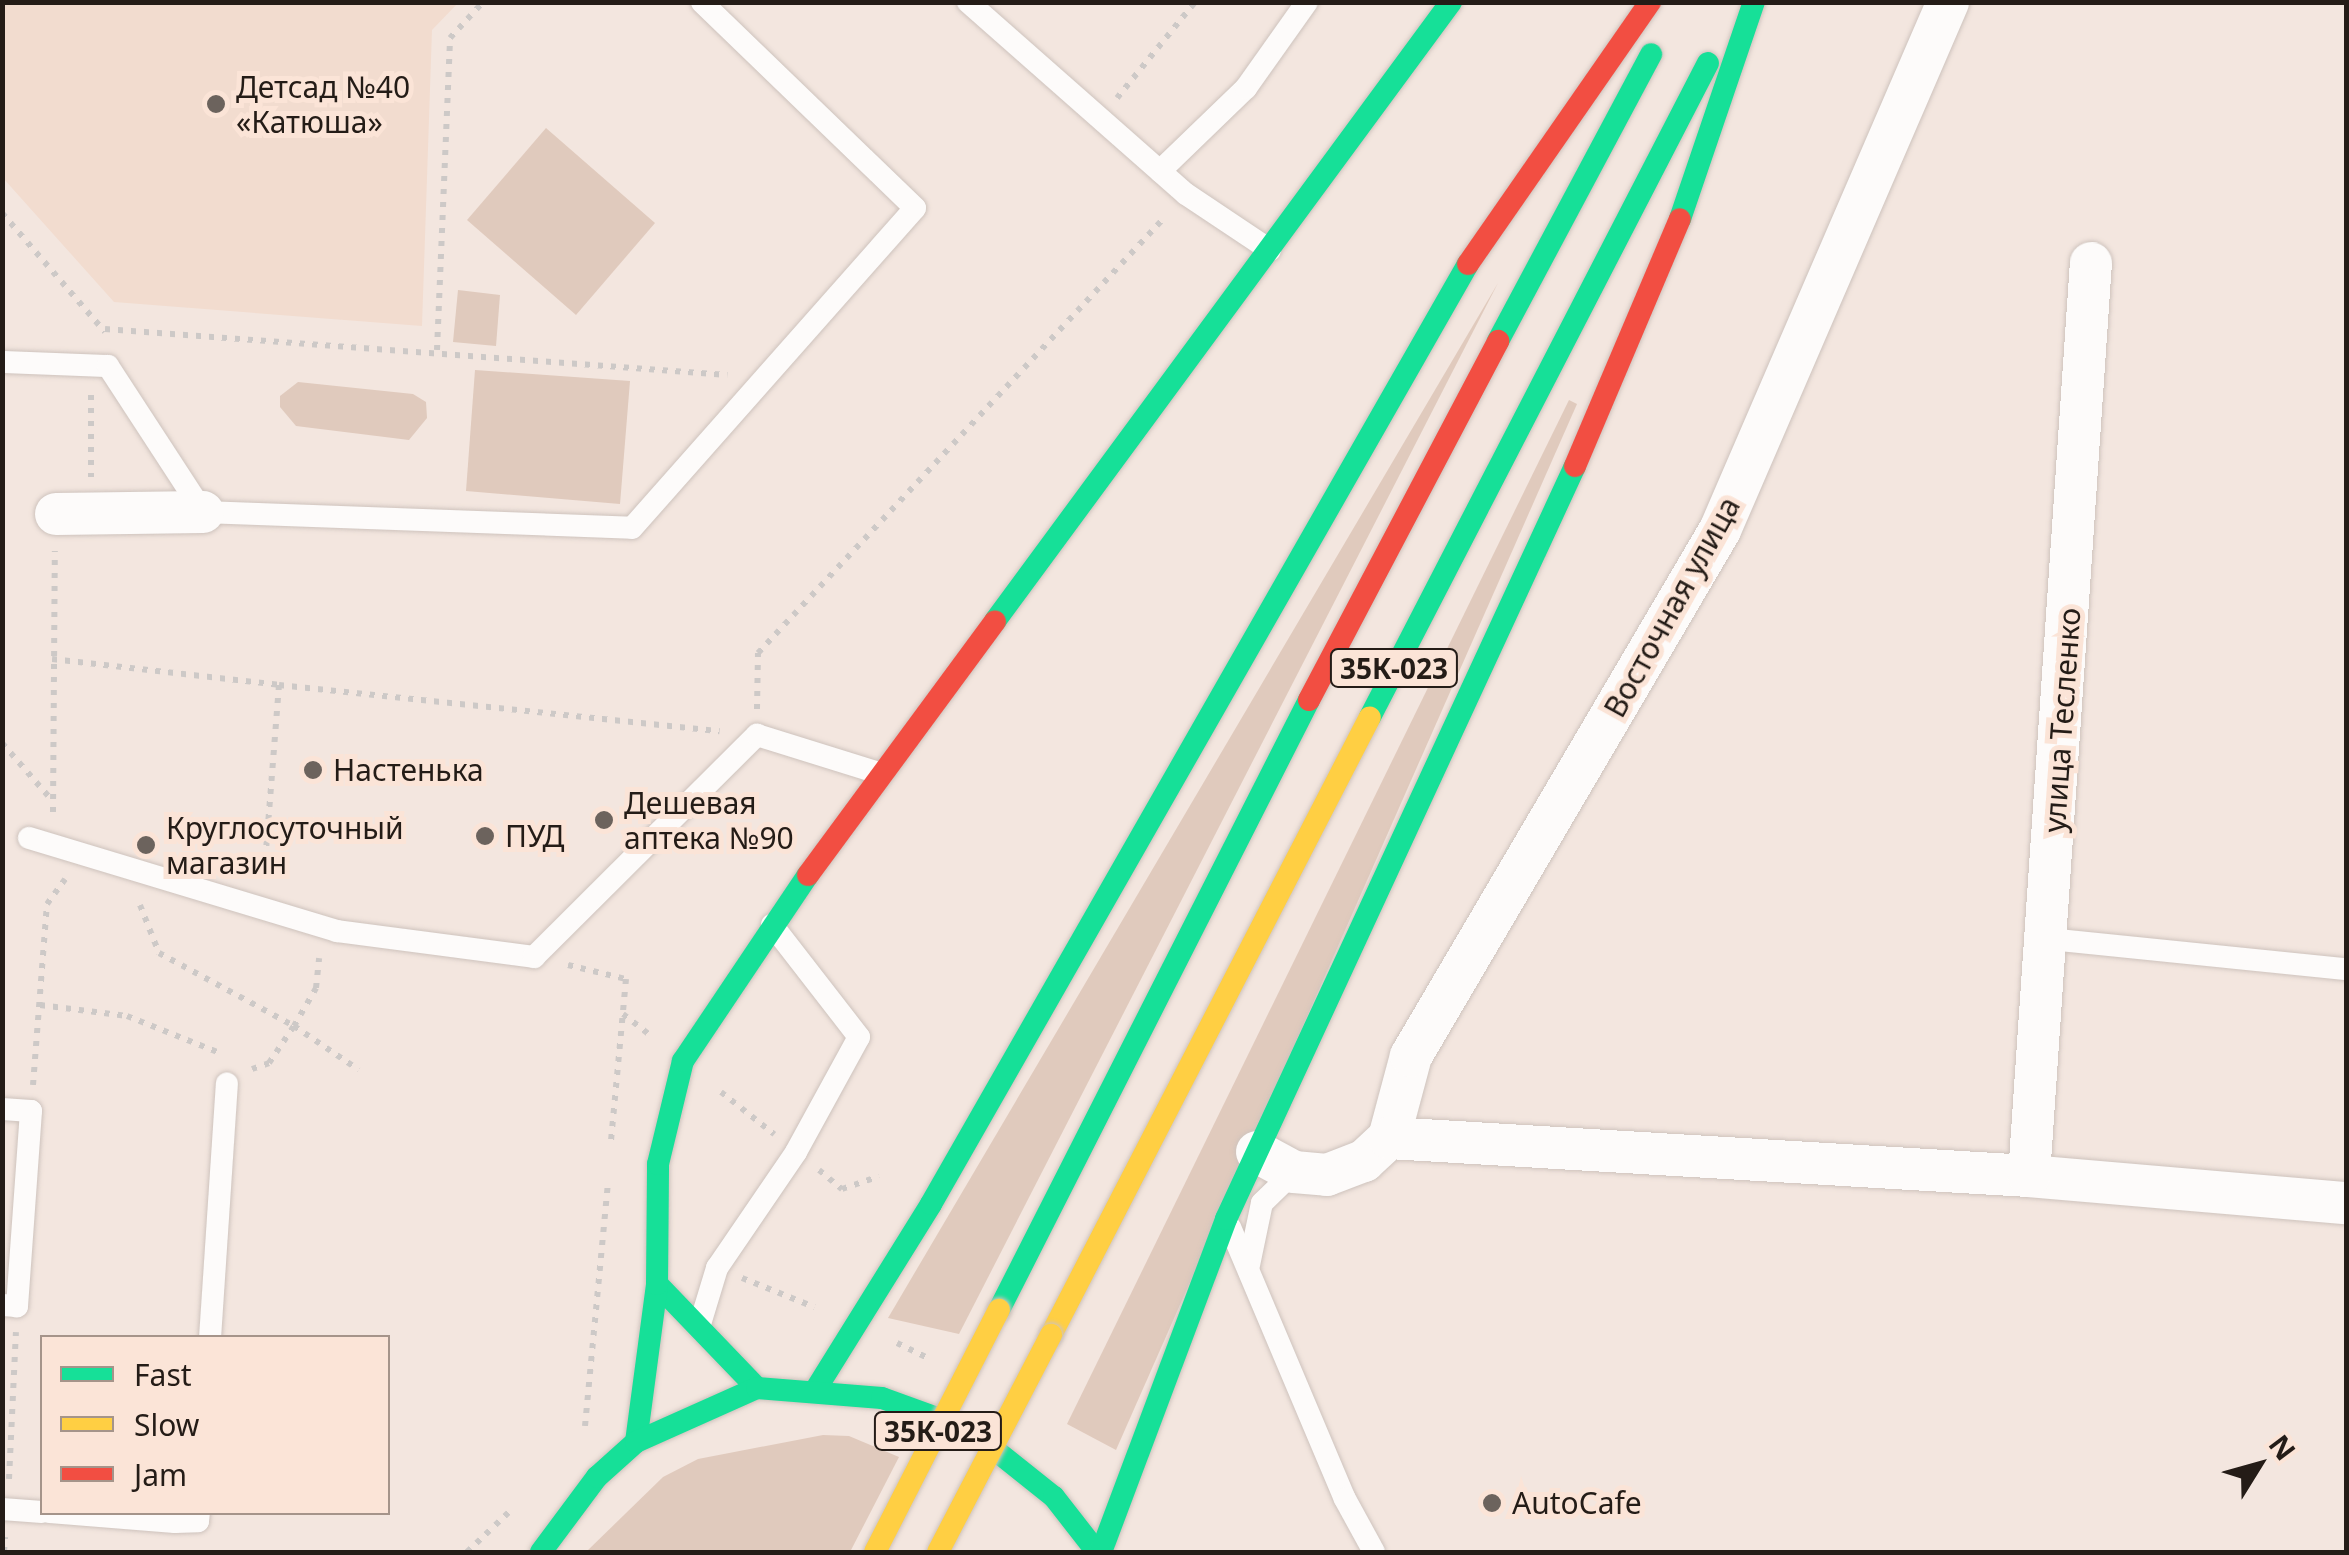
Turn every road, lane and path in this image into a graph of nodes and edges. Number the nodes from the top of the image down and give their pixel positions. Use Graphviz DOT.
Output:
graph roads {
  1 [pos="483,2"];
  2 [pos="702,2"];
  3 [pos="968,2"];
  4 [pos="1195,2"];
  5 [pos="1306,2"];
  6 [pos="1452,2"];
  7 [pos="1650,2"];
  8 [pos="1739,2"];
  9 [pos="1754,2"];
  10 [pos="1948,2"];
  11 [pos="1669,20"];
  12 [pos="1101,119"];
  13 [pos="1160,171"];
  14 [pos="1186,194"];
  15 [pos="1270,250"];
  16 [pos="2091,264"];
  17 [pos="105,329"];
  18 [pos="438,350"];
  19 [pos="2,362"];
  20 [pos="764,378"];
  21 [pos="203,512"];
  22 [pos="56,514"];
  23 [pos="52,659"];
  24 [pos="280,685"];
  25 [pos="757,735"];
  26 [pos="2,743"];
  27 [pos="884,774"];
  28 [pos="50,798"];
  29 [pos="29,838"];
  30 [pos="83,854"];
  31 [pos="144,873"];
  32 [pos="47,904"];
  33 [pos="261,908"];
  34 [pos="772,925"];
  35 [pos="322,926"];
  36 [pos="2048,940"];
  37 [pos="534,957"];
  38 [pos="2346,969"];
  39 [pos="40,1005"];
  40 [pos="294,1026"];
  41 [pos="683,1061"];
  42 [pos="359,1070"];
  43 [pos="226,1084"];
  44 [pos="2,1109"];
  45 [pos="31,1111"];
  46 [pos="1389,1138"];
  47 [pos="611,1149"];
  48 [pos="796,1152"];
  49 [pos="1276,1162"];
  50 [pos="609,1168"];
  51 [pos="878,1176"];
  52 [pos="2028,1176"];
  53 [pos="2346,1203"];
  54 [pos="1226,1219"];
  55 [pos="1249,1265"];
  56 [pos="657,1284"];
  57 [pos="10,1305"];
  58 [pos="699,1328"];
  59 [pos="210,1335"];
  60 [pos="881,1336"];
  61 [pos="936,1362"];
  62 [pos="756,1388"];
  63 [pos="816,1389"];
  64 [pos="584,1438"];
  65 [pos="636,1442"];
  66 [pos="519,1502"];
  67 [pos="5,1509"];
  68 [pos="40,1512"];
  69 [pos="85,1515"];
  70 [pos="198,1515"];
  71 [pos="4,1552"];
  72 [pos="467,1552"];
  73 [pos="540,1552"];
  74 [pos="874,1552"];
  75 [pos="938,1552"];
  76 [pos="1099,1552"];
  77 [pos="1374,1552"];
  1 -- 18 [label="path"];
  2 -- 20 [label="lane"];
  3 -- 12 [label="lane"];
  4 -- 12 [label="path"];
  5 -- 13 [label="lane"];
  6 -- 15 [label="main road"];
  7 -- 63 [label="main road"];
  8 -- 75 [label="main road, 35К-023, bridge"];
  9 -- 49 [label="main road"];
  10 -- 46 [label="street, Восточная улица"];
  11 -- 74 [label="main road, 35К-023, bridge"];
  12 -- 13 [label="lane"];
  13 -- 14 [label="lane"];
  14 -- 15 [label="lane"];
  14 -- 25 [label="path"];
  15 -- 27 [label="main road"];
  16 -- 36 [label="street, улица Тесленко"];
  17 -- 18 [label="path"];
  18 -- 20 [label="path"];
  19 -- 21 [label="lane"];
  20 -- 21 [label="lane"];
  21 -- 22 [label="street"];
  22 -- 23 [label="path"];
  23 -- 24 [label="path"];
  23 -- 28 [label="path"];
  24 -- 25 [label="path"];
  24 -- 33 [label="path"];
  25 -- 27 [label="lane"];
  25 -- 37 [label="lane"];
  26 -- 28 [label="path"];
  27 -- 34 [label="main road"];
  28 -- 30 [label="path"];
  29 -- 30 [label="lane"];
  30 -- 31 [label="lane"];
  31 -- 33 [label="lane"];
  31 -- 40 [label="path"];
  32 -- 39 [label="path"];
  33 -- 35 [label="lane"];
  34 -- 41 [label="main road"];
  34 -- 48 [label="lane"];
  35 -- 37 [label="lane"];
  35 -- 40 [label="path"];
  36 -- 38 [label="lane"];
  36 -- 52 [label="street, улица Тесленко"];
  37 -- 47 [label="path"];
  39 -- 40 [label="path"];
  39 -- 45 [label="path"];
  40 -- 42 [label="path"];
  41 -- 48 [label="path"];
  41 -- 56 [label="main road"];
  43 -- 59 [label="lane"];
  44 -- 45 [label="lane"];
  45 -- 57 [label="lane"];
  46 -- 49 [label="street"];
  46 -- 52 [label="street"];
  48 -- 51 [label="path"];
  48 -- 58 [label="lane"];
  49 -- 54 [label="main road"];
  49 -- 55 [label="lane"];
  50 -- 64 [label="path"];
  52 -- 53 [label="street"];
  54 -- 55 [label="lane"];
  54 -- 76 [label="main road"];
  55 -- 77 [label="lane"];
  56 -- 58 [label="main road"];
  56 -- 65 [label="main road"];
  57 -- 67 [label="path"];
  58 -- 62 [label="main road"];
  60 -- 61 [label="path"];
  62 -- 63 [label="main road"];
  62 -- 65 [label="main road"];
  63 -- 76 [label="main road"];
  65 -- 73 [label="main road"];
  66 -- 72 [label="path"];
  67 -- 68 [label="lane"];
  67 -- 71 [label="path"];
  69 -- 70 [label="lane"];
}
